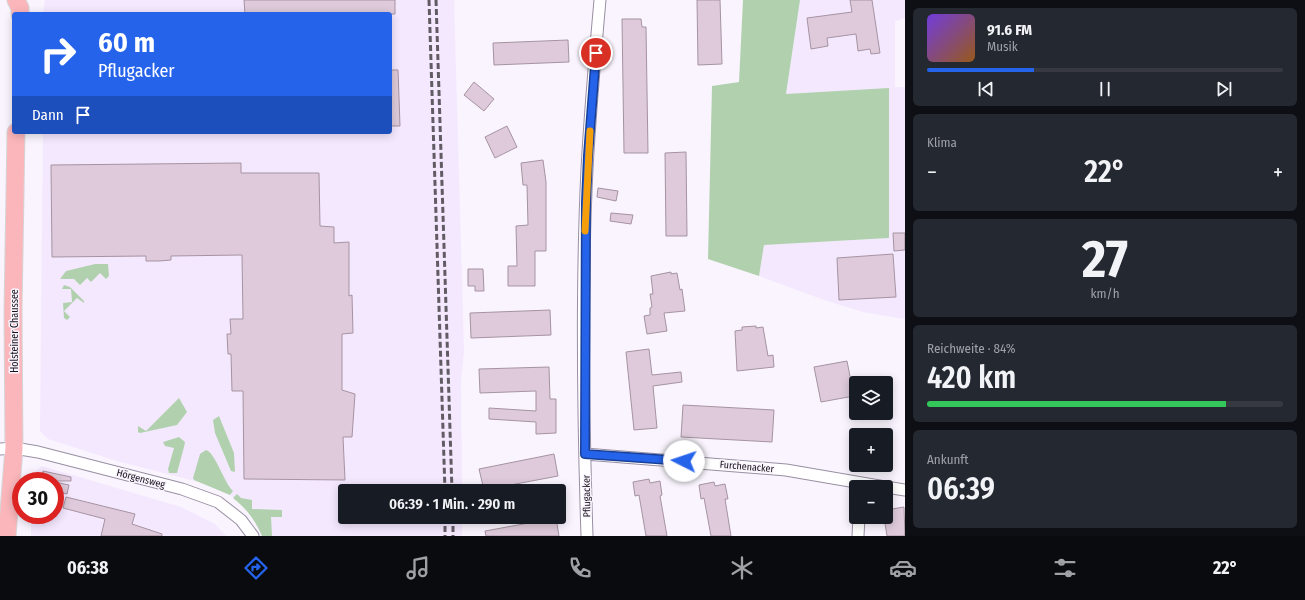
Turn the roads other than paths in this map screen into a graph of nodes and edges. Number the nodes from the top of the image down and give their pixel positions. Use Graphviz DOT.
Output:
graph roads {
  1 [pos="600,0"];
  2 [pos="16,134"];
  3 [pos="7,449"];
  4 [pos="585,454"];
  5 [pos="849,483"];
  6 [pos="893,488"];
  7 [pos="905,490"];
  8 [pos="859,524"];
  9 [pos="8,534"];
  10 [pos="253,536"];
  11 [pos="587,536"];
  12 [pos="858,536"];
  1 -- 4 [label="street, Pflugacker"];
  2 -- 3 [label="main road, Holsteiner Chaussee"];
  3 -- 9 [label="main road, Holsteiner Chaussee"];
  3 -- 10 [label="street, Hörgensweg"];
  4 -- 5 [label="street, Furchenacker"];
  4 -- 11 [label="street, Pflugacker"];
  6 -- 7 [label="street, Furchenacker"];
  8 -- 12 [label="street"];
}
